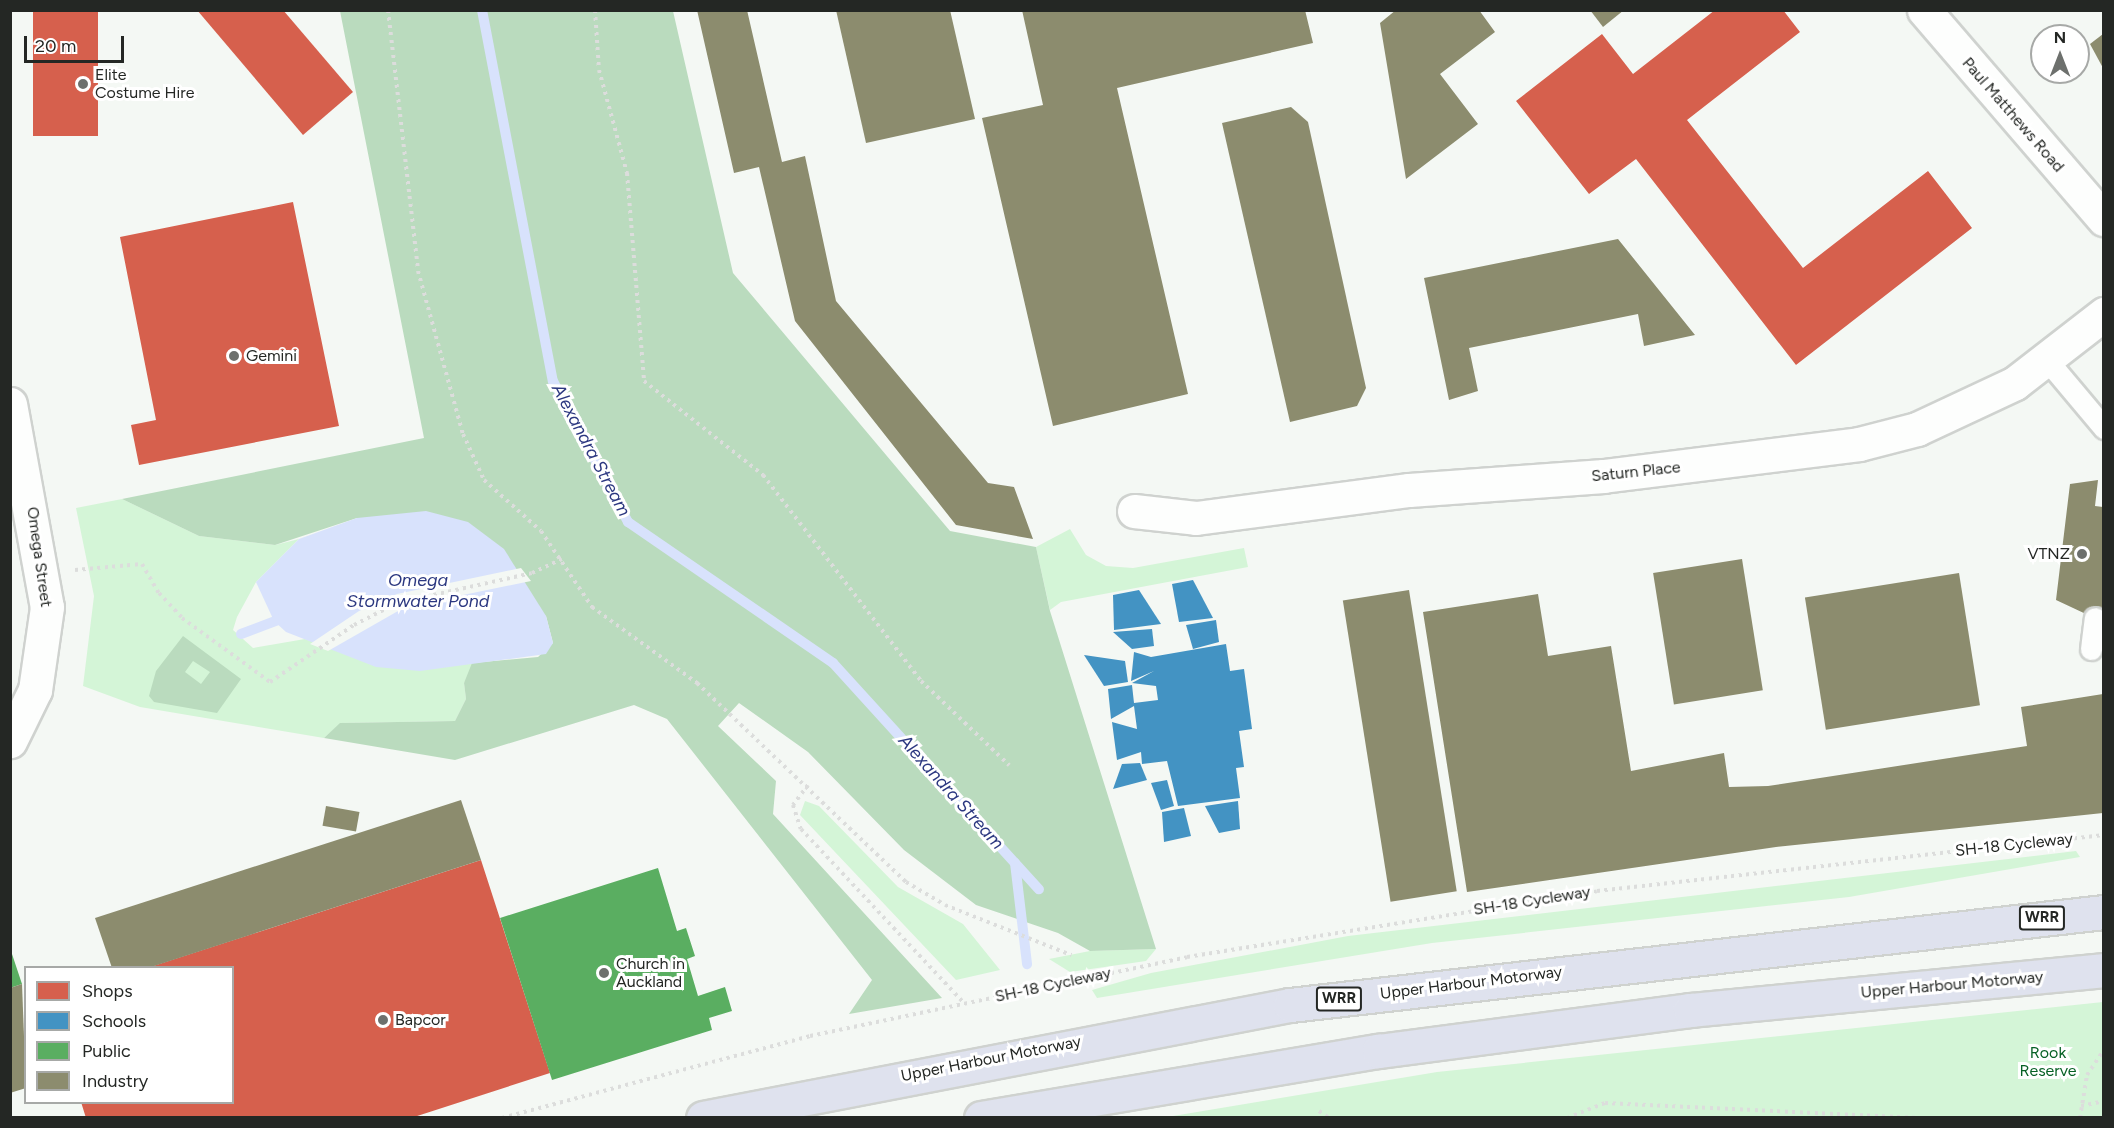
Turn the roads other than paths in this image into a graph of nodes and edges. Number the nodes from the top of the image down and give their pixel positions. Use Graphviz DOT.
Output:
graph roads {
  1 [pos="1924,10"];
  2 [pos="2103,219"];
  3 [pos="2103,314"];
  4 [pos="2047,360"];
  5 [pos="10,404"];
  6 [pos="2103,428"];
  7 [pos="1134,511"];
  8 [pos="2095,618"];
  9 [pos="2091,649"];
  10 [pos="10,741"];
  11 [pos="2103,890"];
  12 [pos="2103,912"];
  13 [pos="1981,925"];
  14 [pos="2103,970"];
  15 [pos="703,1118"];
  16 [pos="981,1118"];
  1 -- 2 [label="street, Paul Matthews Road"];
  3 -- 4 [label="street, Saturn Place"];
  4 -- 6 [label="lane"];
  4 -- 7 [label="street, Saturn Place"];
  5 -- 10 [label="street, Omega Street"];
  8 -- 9 [label="lane"];
  11 -- 13 [label="highway"];
  12 -- 13 [label="highway, Upper Harbour Motorway / WRR"];
  13 -- 15 [label="highway, Upper Harbour Motorway / WRR"];
  14 -- 16 [label="highway, Upper Harbour Motorway"];
}
